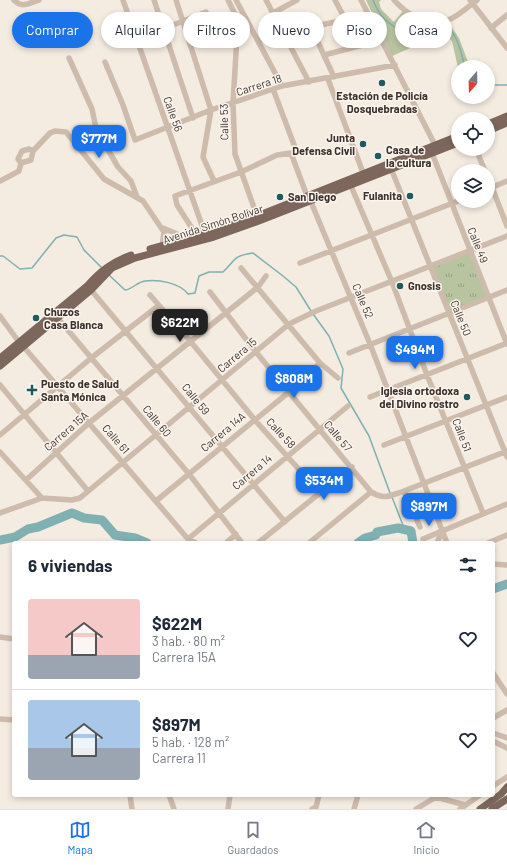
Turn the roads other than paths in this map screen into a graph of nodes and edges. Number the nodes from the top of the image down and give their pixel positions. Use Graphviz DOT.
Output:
graph roads {
  1 [pos="14,0"];
  2 [pos="39,0"];
  3 [pos="122,0"];
  4 [pos="154,0"];
  5 [pos="176,0"];
  6 [pos="266,0"];
  7 [pos="297,0"];
  8 [pos="335,0"];
  9 [pos="361,0"];
  10 [pos="394,0"];
  11 [pos="232,1"];
  12 [pos="473,1"];
  13 [pos="126,12"];
  14 [pos="158,12"];
  15 [pos="272,12"];
  16 [pos="275,12"];
  17 [pos="341,12"];
  18 [pos="367,12"];
  19 [pos="507,15"];
  20 [pos="183,18"];
  21 [pos="492,28"];
  22 [pos="258,40"];
  23 [pos="138,48"];
  24 [pos="169,48"];
  25 [pos="192,48"];
  26 [pos="263,48"];
  27 [pos="291,48"];
  28 [pos="321,48"];
  29 [pos="349,48"];
  30 [pos="386,48"];
  31 [pos="507,48"];
  32 [pos="324,54"];
  33 [pos="69,58"];
  34 [pos="104,62"];
  35 [pos="395,65"];
  36 [pos="331,78"];
  37 [pos="309,82"];
  38 [pos="282,86"];
  39 [pos="274,89"];
  40 [pos="233,103"];
  41 [pos="211,110"];
  42 [pos="507,116"];
  43 [pos="192,118"];
  44 [pos="495,121"];
  45 [pos="507,123"];
  46 [pos="166,126"];
  47 [pos="495,128"];
  48 [pos="451,140"];
  49 [pos="451,145"];
  50 [pos="433,149"];
  51 [pos="33,151"];
  52 [pos="293,152"];
  53 [pos="21,163"];
  54 [pos="390,166"];
  55 [pos="241,172"];
  56 [pos="364,176"];
  57 [pos="0,181"];
  58 [pos="214,181"];
  59 [pos="507,181"];
  60 [pos="351,186"];
  61 [pos="495,186"];
  62 [pos="190,190"];
  63 [pos="137,197"];
  64 [pos="309,199"];
  65 [pos="495,199"];
  66 [pos="451,201"];
  67 [pos="451,204"];
  68 [pos="453,208"];
  69 [pos="257,216"];
  70 [pos="412,220"];
  71 [pos="507,226"];
  72 [pos="162,228"];
  73 [pos="205,234"];
  74 [pos="197,236"];
  75 [pos="371,236"];
  76 [pos="507,236"];
  77 [pos="189,239"];
  78 [pos="162,247"];
  79 [pos="469,251"];
  80 [pos="332,252"];
  81 [pos="300,263"];
  82 [pos="111,266"];
  83 [pos="430,267"];
  84 [pos="241,268"];
  85 [pos="99,276"];
  86 [pos="266,276"];
  87 [pos="392,282"];
  88 [pos="258,287"];
  89 [pos="91,290"];
  90 [pos="507,290"];
  91 [pos="210,292"];
  92 [pos="150,295"];
  93 [pos="489,297"];
  94 [pos="350,298"];
  95 [pos="158,306"];
  96 [pos="226,313"];
  97 [pos="448,314"];
  98 [pos="0,316"];
  99 [pos="55,316"];
  100 [pos="289,324"];
  101 [pos="411,329"];
  102 [pos="125,333"];
  103 [pos="191,342"];
  104 [pos="507,343"];
  105 [pos="21,344"];
  106 [pos="370,344"];
  107 [pos="256,352"];
  108 [pos="349,353"];
  109 [pos="0,358"];
  110 [pos="466,358"];
  111 [pos="90,359"];
  112 [pos="320,363"];
  113 [pos="0,366"];
  114 [pos="158,369"];
  115 [pos="427,375"];
  116 [pos="338,378"];
  117 [pos="222,380"];
  118 [pos="0,385"];
  119 [pos="57,387"];
  120 [pos="387,390"];
  121 [pos="289,392"];
  122 [pos="123,396"];
  123 [pos="507,397"];
  124 [pos="370,398"];
  125 [pos="348,406"];
  126 [pos="486,406"];
  127 [pos="190,407"];
  128 [pos="24,414"];
  129 [pos="254,419"];
  130 [pos="446,420"];
  131 [pos="89,423"];
  132 [pos="320,430"];
  133 [pos="0,435"];
  134 [pos="157,436"];
  135 [pos="406,437"];
  136 [pos="384,445"];
  137 [pos="222,446"];
  138 [pos="0,452"];
  139 [pos="57,452"];
  140 [pos="506,454"];
  141 [pos="288,456"];
  142 [pos="123,462"];
  143 [pos="352,467"];
  144 [pos="464,469"];
  145 [pos="189,474"];
  146 [pos="26,480"];
  147 [pos="424,483"];
  148 [pos="253,484"];
  149 [pos="88,491"];
  150 [pos="404,491"];
  151 [pos="371,492"];
  152 [pos="320,493"];
  153 [pos="42,498"];
  154 [pos="156,501"];
  155 [pos="507,504"];
  156 [pos="0,513"];
  157 [pos="219,513"];
  158 [pos="483,513"];
  159 [pos="285,522"];
  160 [pos="420,526"];
  161 [pos="442,531"];
  162 [pos="236,534"];
  163 [pos="507,536"];
  164 [pos="188,539"];
  165 [pos="423,539"];
  166 [pos="192,541"];
  167 [pos="228,541"];
  168 [pos="241,541"];
  169 [pos="261,541"];
  170 [pos="311,541"];
  171 [pos="438,541"];
  172 [pos="446,541"];
  173 [pos="493,541"];
  174 [pos="495,564"];
  175 [pos="507,565"];
  176 [pos="0,637"];
  177 [pos="12,639"];
  178 [pos="495,676"];
  179 [pos="507,694"];
  180 [pos="507,710"];
  181 [pos="495,717"];
  182 [pos="0,719"];
  183 [pos="12,720"];
  184 [pos="495,734"];
  185 [pos="507,738"];
  186 [pos="495,742"];
  187 [pos="507,748"];
  188 [pos="507,777"];
  189 [pos="495,785"];
  190 [pos="507,787"];
  191 [pos="130,797"];
  192 [pos="170,797"];
  193 [pos="230,797"];
  194 [pos="318,797"];
  195 [pos="357,797"];
  196 [pos="477,797"];
  197 [pos="495,797"];
  198 [pos="495,797"];
  199 [pos="507,799"];
  200 [pos="463,807"];
  201 [pos="173,808"];
  202 [pos="315,808"];
  203 [pos="132,809"];
  204 [pos="228,809"];
  205 [pos="354,809"];
  206 [pos="416,809"];
  207 [pos="480,809"];
  208 [pos="492,809"];
  1 -- 2 [label="street"];
  3 -- 13 [label="street, Calle 56"];
  4 -- 14 [label="street"];
  5 -- 20 [label="street"];
  6 -- 15 [label="street"];
  7 -- 16 [label="street"];
  8 -- 17 [label="street"];
  9 -- 18 [label="street, Calle 49"];
  10 -- 12 [label="street"];
  11 -- 22 [label="street"];
  11 -- 40 [label="street, Calle 53"];
  12 -- 21 [label="street"];
  19 -- 21 [label="street"];
  21 -- 31 [label="street"];
  23 -- 46 [label="street, Calle 56"];
  24 -- 43 [label="street"];
  25 -- 41 [label="street"];
  26 -- 38 [label="street"];
  27 -- 37 [label="street"];
  28 -- 32 [label="street"];
  29 -- 32 [label="street"];
  30 -- 35 [label="street, Calle 49"];
  32 -- 36 [label="street"];
  33 -- 63 [label="street"];
  34 -- 46 [label="street, Carrera 18"];
  35 -- 36 [label="street, Carrera 18"];
  35 -- 50 [label="street, Calle 49"];
  36 -- 37 [label="street, Carrera 18"];
  36 -- 56 [label="street"];
  37 -- 38 [label="street, Carrera 18"];
  38 -- 39 [label="street, Carrera 18"];
  39 -- 40 [label="street, Carrera 18"];
  39 -- 52 [label="street, Calle 52"];
  40 -- 41 [label="street, Carrera 18"];
  40 -- 55 [label="street, Calle 53"];
  41 -- 43 [label="street, Carrera 18"];
  41 -- 58 [label="street"];
  42 -- 44 [label="main road"];
  43 -- 46 [label="street, Carrera 18"];
  45 -- 47 [label="main road"];
  46 -- 62 [label="street, Calle 56"];
  48 -- 50 [label="main road, Avenida Simón Bolívar"];
  49 -- 50 [label="main road, Avenida Simón Bolívar"];
  50 -- 54 [label="main road, Avenida Simón Bolívar"];
  50 -- 66 [label="street, Calle 49"];
  51 -- 53 [label="street"];
  51 -- 53 [label="street"];
  51 -- 63 [label="street"];
  52 -- 55 [label="street"];
  52 -- 64 [label="street, Calle 52"];
  53 -- 57 [label="street"];
  54 -- 56 [label="main road, Avenida Simón Bolívar"];
  54 -- 70 [label="street, Calle 50"];
  55 -- 58 [label="street"];
  55 -- 69 [label="street, Calle 53"];
  56 -- 60 [label="main road, Avenida Simón Bolívar"];
  56 -- 64 [label="main road, Avenida Simón Bolívar"];
  58 -- 62 [label="street"];
  59 -- 61 [label="street"];
  60 -- 64 [label="main road, Avenida Simón Bolívar"];
  60 -- 75 [label="street, Calle 51"];
  62 -- 73 [label="street, Calle 56"];
  62 -- 74 [label="street"];
  63 -- 72 [label="street"];
  64 -- 69 [label="main road, Avenida Simón Bolívar"];
  64 -- 80 [label="street, Calle 52"];
  64 -- 82 [label="main road, Avenida Simón Bolívar"];
  65 -- 71 [label="street"];
  67 -- 70 [label="street"];
  68 -- 79 [label="street, Calle 49"];
  69 -- 73 [label="main road, Avenida Simón Bolívar"];
  70 -- 75 [label="street"];
  70 -- 83 [label="street, Calle 50"];
  72 -- 77 [label="street"];
  72 -- 78 [label="street"];
  73 -- 74 [label="main road, Avenida Simón Bolívar"];
  74 -- 77 [label="main road, Avenida Simón Bolívar"];
  75 -- 80 [label="street"];
  75 -- 87 [label="street, Calle 51"];
  76 -- 79 [label="street, Carrera 15"];
  77 -- 78 [label="main road, Avenida Simón Bolívar"];
  78 -- 82 [label="main road, Avenida Simón Bolívar"];
  79 -- 83 [label="street, Carrera 15"];
  79 -- 93 [label="street, Calle 49"];
  80 -- 81 [label="street"];
  80 -- 94 [label="street, Calle 52"];
  82 -- 85 [label="main road, Avenida Simón Bolívar"];
  83 -- 87 [label="street, Carrera 15"];
  83 -- 97 [label="street, Calle 50"];
  84 -- 88 [label="street"];
  85 -- 89 [label="main road, Avenida Simón Bolívar"];
  85 -- 99 [label="main road, Avenida Simón Bolívar"];
  86 -- 88 [label="street, Carrera 15A"];
  87 -- 94 [label="street, Carrera 15"];
  87 -- 101 [label="street, Calle 51"];
  88 -- 96 [label="street, Carrera 15A"];
  88 -- 100 [label="street"];
  89 -- 99 [label="main road, Avenida Simón Bolívar"];
  89 -- 102 [label="street, Calle 59"];
  90 -- 93 [label="street"];
  91 -- 96 [label="street, Calle 57"];
  92 -- 95 [label="street, Calle 58"];
  93 -- 97 [label="street"];
  93 -- 104 [label="street, Calle 49"];
  94 -- 100 [label="street, Carrera 15"];
  94 -- 106 [label="street, Calle 52"];
  95 -- 102 [label="street"];
  95 -- 103 [label="street, Calle 58"];
  96 -- 103 [label="street, Carrera 15A"];
  96 -- 107 [label="street, Calle 57"];
  97 -- 101 [label="street"];
  97 -- 110 [label="street, Calle 50"];
  98 -- 105 [label="street, Calle 61"];
  99 -- 105 [label="main road, Avenida Simón Bolívar"];
  99 -- 111 [label="street, Calle 60"];
  100 -- 107 [label="street, Carrera 15"];
  100 -- 112 [label="street"];
  101 -- 106 [label="street"];
  101 -- 115 [label="street, Calle 51"];
  102 -- 111 [label="street"];
  102 -- 114 [label="street, Calle 59"];
  103 -- 114 [label="street, Carrera 15A"];
  103 -- 117 [label="street, Calle 58"];
  104 -- 110 [label="street"];
  105 -- 109 [label="main road, Avenida Simón Bolívar"];
  105 -- 113 [label="main road, Avenida Simón Bolívar"];
  105 -- 119 [label="street, Calle 61"];
  106 -- 108 [label="street"];
  106 -- 120 [label="street, Calle 52"];
  107 -- 117 [label="street, Carrera 15"];
  107 -- 121 [label="street, Calle 57"];
  110 -- 115 [label="street"];
  110 -- 126 [label="street, Calle 50"];
  111 -- 119 [label="street"];
  111 -- 122 [label="street, Calle 60"];
  112 -- 116 [label="street"];
  112 -- 121 [label="street, Carrera 14A"];
  114 -- 122 [label="street, Carrera 15A"];
  114 -- 127 [label="street, Calle 59"];
  115 -- 120 [label="street"];
  115 -- 130 [label="street, Calle 51"];
  117 -- 127 [label="street, Carrera 15"];
  117 -- 129 [label="street, Calle 58"];
  118 -- 128 [label="street"];
  119 -- 128 [label="street"];
  119 -- 131 [label="street, Calle 61"];
  120 -- 124 [label="street"];
  120 -- 135 [label="street, Calle 52"];
  121 -- 129 [label="street, Carrera 14A"];
  121 -- 132 [label="street, Calle 57"];
  122 -- 131 [label="street, Carrera 15A"];
  122 -- 134 [label="street, Calle 60"];
  123 -- 126 [label="street"];
  125 -- 132 [label="street, Carrera 14"];
  126 -- 130 [label="street"];
  126 -- 140 [label="street, Calle 50"];
  127 -- 134 [label="street, Carrera 15"];
  127 -- 137 [label="street, Calle 59"];
  128 -- 133 [label="street"];
  128 -- 139 [label="street"];
  129 -- 137 [label="street, Carrera 14A"];
  129 -- 141 [label="street, Calle 58"];
  130 -- 135 [label="street"];
  130 -- 144 [label="street, Calle 51"];
  131 -- 139 [label="street, Carrera 15A"];
  131 -- 142 [label="street, Calle 61"];
  132 -- 141 [label="street, Carrera 14"];
  132 -- 143 [label="street, Calle 57"];
  134 -- 142 [label="street, Carrera 15"];
  134 -- 145 [label="street, Calle 60"];
  135 -- 136 [label="street"];
  135 -- 147 [label="street, Calle 52"];
  137 -- 145 [label="street, Carrera 14A"];
  137 -- 148 [label="street, Calle 59"];
  138 -- 146 [label="street"];
  139 -- 146 [label="street, Carrera 15A"];
  139 -- 149 [label="street"];
  140 -- 144 [label="street"];
  141 -- 148 [label="street, Carrera 14"];
  141 -- 152 [label="street, Calle 58"];
  142 -- 149 [label="street, Carrera 15"];
  142 -- 154 [label="street, Calle 61"];
  143 -- 151 [label="street, Calle 57"];
  143 -- 152 [label="street"];
  144 -- 147 [label="street"];
  144 -- 158 [label="street, Calle 51"];
  145 -- 154 [label="street, Carrera 14A"];
  145 -- 157 [label="street, Calle 60"];
  146 -- 153 [label="street"];
  147 -- 150 [label="street"];
  147 -- 161 [label="street, Calle 52"];
  148 -- 157 [label="street, Carrera 14"];
  148 -- 159 [label="street, Calle 59"];
  149 -- 153 [label="street, Carrera 15"];
  150 -- 151 [label="street, Calle 57"];
  150 -- 160 [label="street"];
  151 -- 170 [label="street"];
  152 -- 159 [label="street"];
  153 -- 156 [label="street, Carrera 15"];
  154 -- 164 [label="street, Calle 61"];
  155 -- 158 [label="street"];
  157 -- 162 [label="street, Calle 60"];
  157 -- 164 [label="street, Carrera 14"];
  158 -- 161 [label="street"];
  159 -- 169 [label="street"];
  161 -- 165 [label="street"];
  161 -- 171 [label="street"];
  161 -- 172 [label="street, Calle 52"];
  162 -- 167 [label="street"];
  162 -- 168 [label="street, Calle 60"];
  163 -- 173 [label="street"];
  164 -- 166 [label="street, Calle 61"];
  174 -- 175 [label="street"];
  176 -- 177 [label="street"];
  178 -- 179 [label="street"];
  180 -- 181 [label="street"];
  182 -- 183 [label="street"];
  184 -- 185 [label="street"];
  186 -- 187 [label="street"];
  188 -- 189 [label="street"];
  190 -- 197 [label="main road"];
  191 -- 203 [label="street"];
  192 -- 201 [label="street"];
  193 -- 204 [label="street"];
  194 -- 202 [label="street"];
  195 -- 205 [label="street"];
  196 -- 200 [label="street"];
  198 -- 207 [label="main road"];
  199 -- 208 [label="main road"];
  200 -- 206 [label="street"];
}
